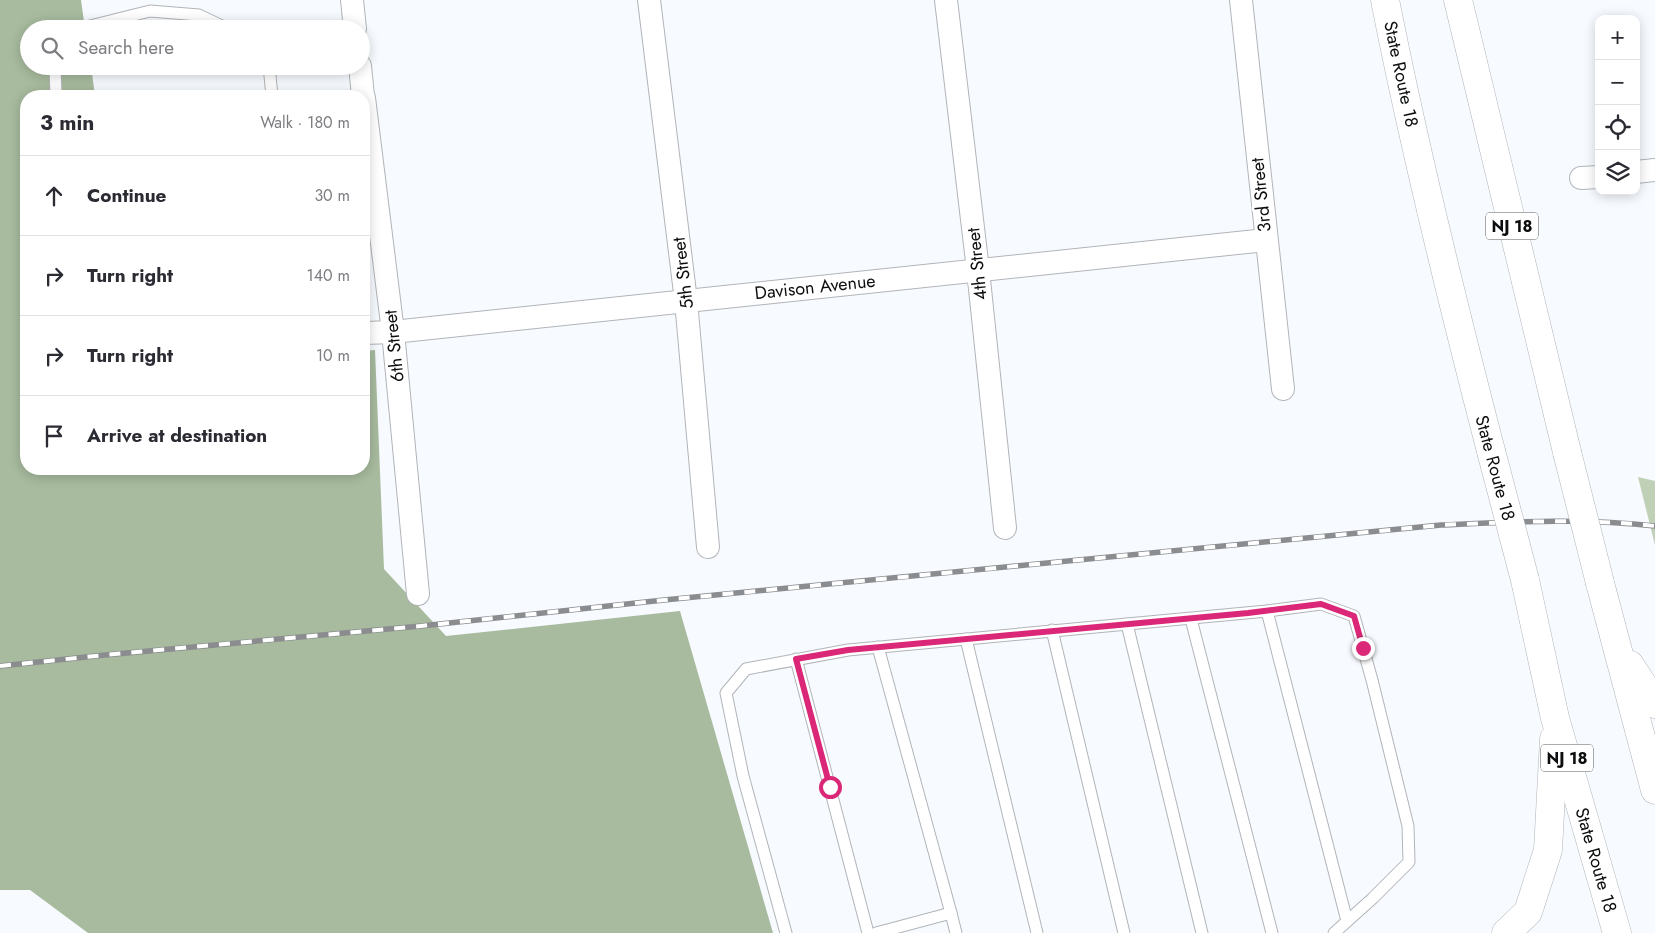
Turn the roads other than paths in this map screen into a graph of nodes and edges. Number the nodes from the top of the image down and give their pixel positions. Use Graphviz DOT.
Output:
graph roads {
  1 [pos="352,0"];
  2 [pos="649,0"];
  3 [pos="946,0"];
  4 [pos="1241,0"];
  5 [pos="1386,0"];
  6 [pos="1458,0"];
  7 [pos="114,20"];
  8 [pos="209,20"];
  9 [pos="354,20"];
  10 [pos="55,75"];
  11 [pos="270,75"];
  12 [pos="361,75"];
  13 [pos="56,90"];
  14 [pos="271,90"];
  15 [pos="363,90"];
  16 [pos="370,146"];
  17 [pos="1655,170"];
  18 [pos="1640,172"];
  19 [pos="1266,240"];
  20 [pos="978,270"];
  21 [pos="686,301"];
  22 [pos="393,332"];
  23 [pos="370,333"];
  24 [pos="1283,390"];
  25 [pos="1005,528"];
  26 [pos="708,547"];
  27 [pos="418,594"];
  28 [pos="1267,611"];
  29 [pos="1191,619"];
  30 [pos="1127,624"];
  31 [pos="1052,630"];
  32 [pos="966,638"];
  33 [pos="1616,642"];
  34 [pos="878,647"];
  35 [pos="796,659"];
  36 [pos="1655,704"];
  37 [pos="1555,718"];
  38 [pos="1655,790"];
  39 [pos="951,913"];
  40 [pos="1347,921"];
  41 [pos="786,933"];
  42 [pos="868,933"];
  43 [pos="876,933"];
  44 [pos="956,933"];
  45 [pos="1037,933"];
  46 [pos="1124,933"];
  47 [pos="1202,933"];
  48 [pos="1272,933"];
  49 [pos="1334,933"];
  50 [pos="1506,933"];
  51 [pos="1617,933"];
  1 -- 9 [label="street"];
  2 -- 21 [label="street, 5th Street"];
  3 -- 20 [label="street, 4th Street"];
  4 -- 19 [label="street, 3rd Street"];
  5 -- 37 [label="highway, State Route 18 / NJ 18, bridge"];
  6 -- 33 [label="highway, NJ 18, bridge"];
  7 -- 8 [label="lane"];
  10 -- 13 [label="lane"];
  11 -- 14 [label="lane"];
  12 -- 15 [label="street, 6th Street"];
  16 -- 22 [label="street, 6th Street"];
  17 -- 18 [label="street"];
  19 -- 20 [label="street, Davison Avenue"];
  19 -- 24 [label="street, 3rd Street"];
  20 -- 21 [label="street, Davison Avenue"];
  20 -- 25 [label="street, 4th Street"];
  21 -- 22 [label="street, Davison Avenue"];
  21 -- 26 [label="street, 5th Street"];
  22 -- 23 [label="street, Davison Avenue"];
  22 -- 27 [label="street, 6th Street"];
  28 -- 29 [label="lane"];
  28 -- 40 [label="lane"];
  28 -- 40 [label="lane"];
  29 -- 30 [label="lane"];
  29 -- 48 [label="lane"];
  30 -- 31 [label="lane"];
  30 -- 47 [label="lane"];
  31 -- 32 [label="lane"];
  31 -- 46 [label="lane"];
  32 -- 34 [label="lane"];
  32 -- 45 [label="lane"];
  33 -- 36 [label="highway"];
  33 -- 38 [label="highway, NJ 18"];
  34 -- 35 [label="lane"];
  34 -- 39 [label="lane"];
  35 -- 41 [label="lane"];
  35 -- 42 [label="lane"];
  37 -- 50 [label="highway"];
  37 -- 51 [label="highway, State Route 18 / NJ 18"];
  39 -- 43 [label="lane"];
  39 -- 44 [label="lane"];
  40 -- 49 [label="lane"];
}
